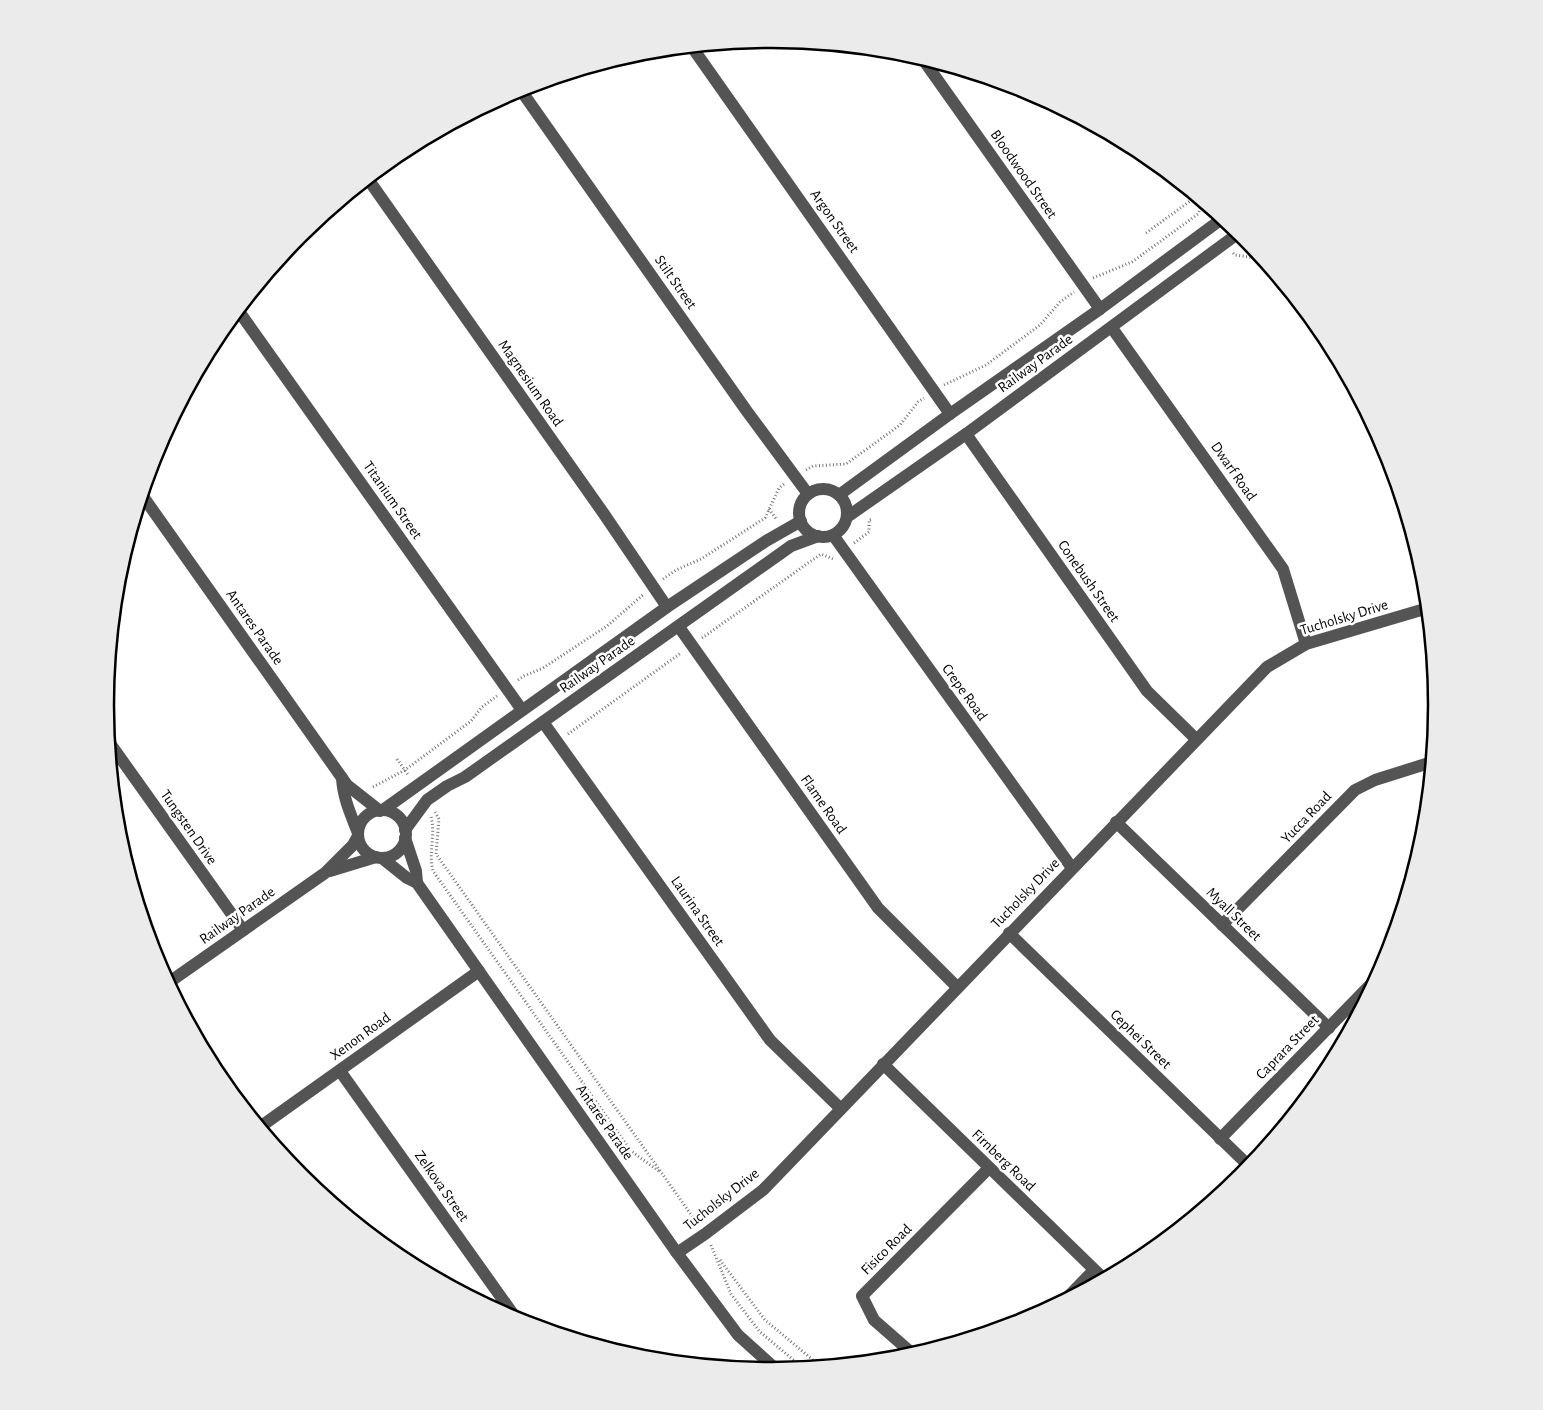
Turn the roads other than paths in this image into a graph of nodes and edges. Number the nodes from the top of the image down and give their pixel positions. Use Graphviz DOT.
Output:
graph roads {
  1 [pos="696,52"];
  2 [pos="928,67"];
  3 [pos="525,96"];
  4 [pos="371,183"];
  5 [pos="1217,222"];
  6 [pos="1233,237"];
  7 [pos="1100,309"];
  8 [pos="242,316"];
  9 [pos="1112,328"];
  10 [pos="950,414"];
  11 [pos="966,434"];
  12 [pos="808,494"];
  13 [pos="839,494"];
  14 [pos="147,502"];
  15 [pos="847,517"];
  16 [pos="801,522"];
  17 [pos="832,535"];
  18 [pos="818,536"];
  19 [pos="667,607"];
  20 [pos="1421,610"];
  21 [pos="680,627"];
  22 [pos="1306,644"];
  23 [pos="522,710"];
  24 [pos="543,722"];
  25 [pos="1196,739"];
  26 [pos="115,751"];
  27 [pos="1426,764"];
  28 [pos="342,778"];
  29 [pos="381,810"];
  30 [pos="1116,822"];
  31 [pos="405,834"];
  32 [pos="358,835"];
  33 [pos="379,858"];
  34 [pos="1072,868"];
  35 [pos="325,873"];
  36 [pos="417,883"];
  37 [pos="1222,925"];
  38 [pos="243,930"];
  39 [pos="1009,933"];
  40 [pos="479,971"];
  41 [pos="174,979"];
  42 [pos="958,987"];
  43 [pos="1362,993"];
  44 [pos="1329,1028"];
  45 [pos="883,1064"];
  46 [pos="340,1070"];
  47 [pos="840,1108"];
  48 [pos="265,1124"];
  49 [pos="1220,1139"];
  50 [pos="1244,1162"];
  51 [pos="989,1168"];
  52 [pos="677,1253"];
  53 [pos="1094,1270"];
  54 [pos="1099,1275"];
  55 [pos="1080,1285"];
  56 [pos="508,1307"];
  57 [pos="907,1348"];
  58 [pos="768,1362"];
  1 -- 10 [label="street, Argon Street"];
  2 -- 7 [label="street, Bloodwood Street"];
  3 -- 12 [label="street, Stilt Street"];
  4 -- 19 [label="street, Magnesium Road"];
  5 -- 7 [label="street, Railway Parade"];
  6 -- 9 [label="street, Railway Parade"];
  7 -- 10 [label="street, Railway Parade"];
  8 -- 23 [label="street, Titanium Street"];
  9 -- 11 [label="street, Railway Parade"];
  9 -- 22 [label="street, Dwarf Road"];
  10 -- 13 [label="street, Railway Parade"];
  11 -- 15 [label="street, Railway Parade"];
  11 -- 25 [label="street, Conebush Street"];
  12 -- 13 [label="street"];
  12 -- 16 [label="street"];
  13 -- 15 [label="street"];
  14 -- 28 [label="street, Antares Parade"];
  15 -- 17 [label="street"];
  16 -- 18 [label="street"];
  16 -- 19 [label="street, Railway Parade"];
  17 -- 18 [label="street"];
  17 -- 34 [label="street, Crepe Road"];
  18 -- 21 [label="street, Railway Parade"];
  19 -- 23 [label="street, Railway Parade"];
  20 -- 22 [label="street, Tucholsky Drive"];
  21 -- 24 [label="street, Railway Parade"];
  21 -- 42 [label="street, Flame Road"];
  22 -- 25 [label="street, Tucholsky Drive"];
  23 -- 29 [label="street, Railway Parade"];
  24 -- 31 [label="street, Railway Parade"];
  24 -- 47 [label="street, Laurina Street"];
  25 -- 30 [label="street, Tucholsky Drive"];
  26 -- 38 [label="street, Tungsten Drive"];
  27 -- 37 [label="street, Yucca Road"];
  28 -- 29 [label="street, Antares Parade"];
  28 -- 32 [label="street, Antares Parade"];
  29 -- 31 [label="street"];
  29 -- 32 [label="street"];
  30 -- 34 [label="street, Tucholsky Drive"];
  30 -- 37 [label="street, Myall Street"];
  31 -- 33 [label="street"];
  31 -- 36 [label="street, Antares Parade"];
  32 -- 33 [label="street"];
  32 -- 35 [label="street, Railway Parade"];
  33 -- 35 [label="street, Railway Parade"];
  33 -- 36 [label="street, Antares Parade"];
  34 -- 39 [label="street, Tucholsky Drive"];
  35 -- 38 [label="street, Railway Parade"];
  36 -- 40 [label="street, Antares Parade"];
  37 -- 44 [label="street, Myall Street"];
  38 -- 41 [label="street, Railway Parade"];
  39 -- 42 [label="street, Tucholsky Drive"];
  39 -- 49 [label="street, Cephei Street"];
  40 -- 46 [label="street, Xenon Road"];
  40 -- 52 [label="street, Antares Parade"];
  42 -- 45 [label="street, Tucholsky Drive"];
  43 -- 44 [label="street, Caprara Street"];
  44 -- 49 [label="street, Caprara Street"];
  45 -- 47 [label="street, Tucholsky Drive"];
  45 -- 51 [label="street, Firnberg Road"];
  46 -- 48 [label="street, Xenon Road"];
  46 -- 56 [label="street, Zelkova Street"];
  47 -- 52 [label="street, Tucholsky Drive"];
  49 -- 50 [label="street, Cephei Street"];
  51 -- 53 [label="street, Firnberg Road"];
  51 -- 57 [label="street, Fisico Road"];
  52 -- 58 [label="street, Antares Parade"];
  53 -- 54 [label="street, Firnberg Road"];
  53 -- 55 [label="street"];
}
